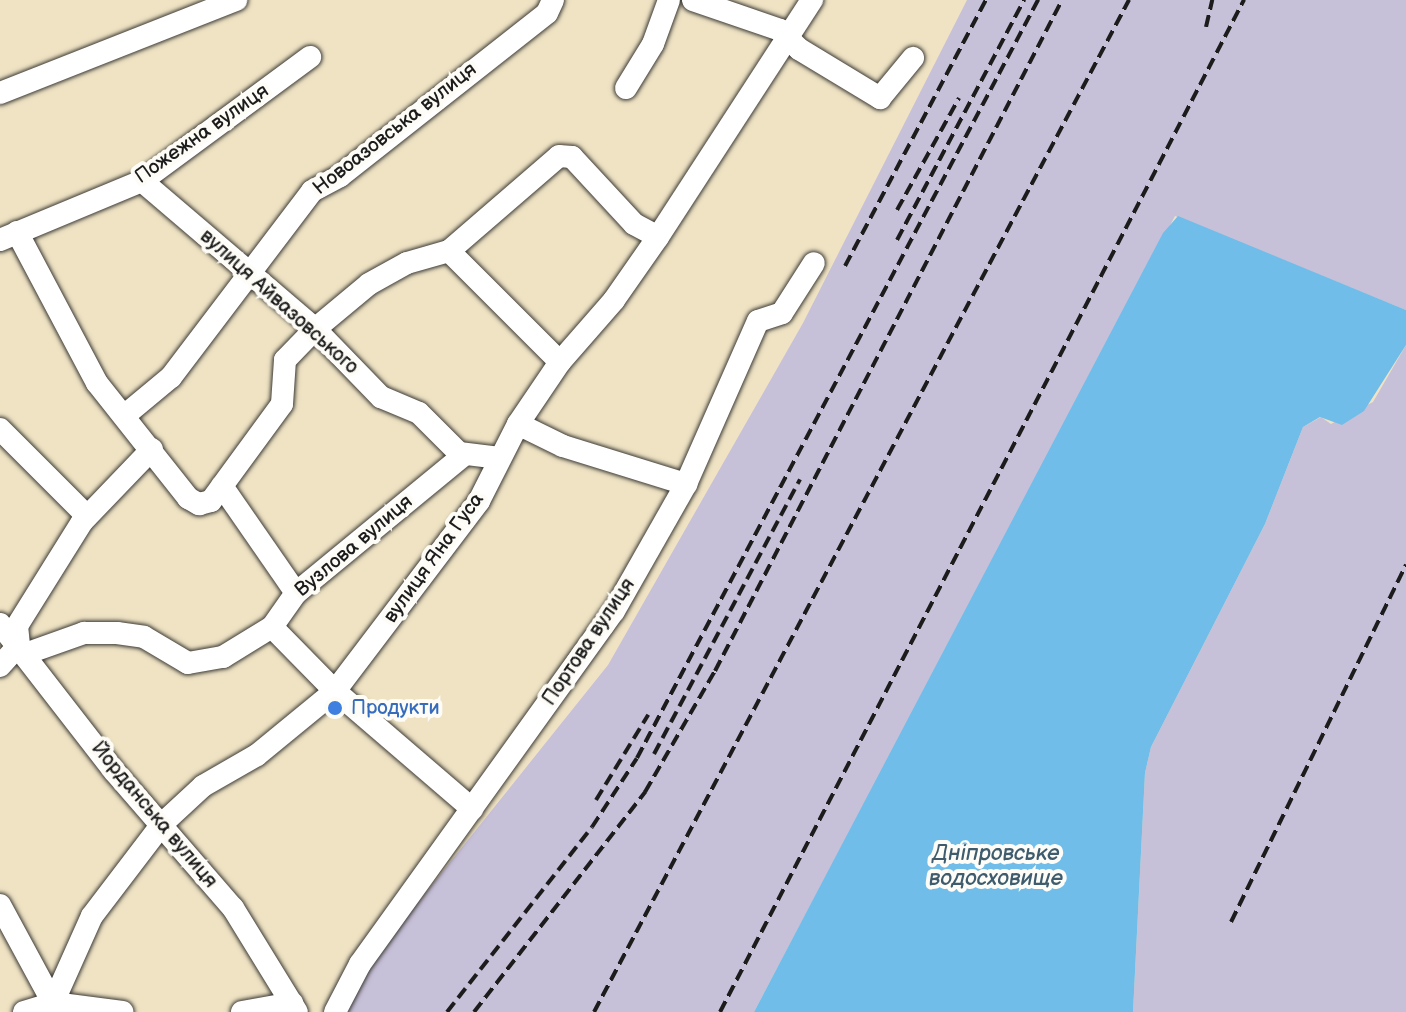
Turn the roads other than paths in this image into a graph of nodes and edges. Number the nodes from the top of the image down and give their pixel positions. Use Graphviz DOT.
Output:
graph roads {
  1 [pos="553,0"];
  2 [pos="669,0"];
  3 [pos="693,0"];
  4 [pos="812,0"];
  5 [pos="221,3"];
  6 [pos="789,39"];
  7 [pos="310,57"];
  8 [pos="913,58"];
  9 [pos="626,88"];
  10 [pos="0,93"];
  11 [pos="142,181"];
  12 [pos="9,236"];
  13 [pos="658,237"];
  14 [pos="449,251"];
  15 [pos="814,263"];
  16 [pos="249,272"];
  17 [pos="315,329"];
  18 [pos="560,362"];
  19 [pos="124,416"];
  20 [pos="518,424"];
  21 [pos="0,429"];
  22 [pos="152,449"];
  23 [pos="464,455"];
  24 [pos="500,458"];
  25 [pos="686,484"];
  26 [pos="222,486"];
  27 [pos="87,516"];
  28 [pos="296,593"];
  29 [pos="0,624"];
  30 [pos="272,627"];
  31 [pos="22,650"];
  32 [pos="0,666"];
  33 [pos="335,691"];
  34 [pos="472,809"];
  35 [pos="162,824"];
  36 [pos="0,905"];
  37 [pos="53,1003"];
  38 [pos="294,1007"];
  39 [pos="24,1012"];
  40 [pos="122,1012"];
  41 [pos="242,1012"];
  42 [pos="335,1012"];
  1 -- 16 [label="street, Новоазовська вулиця"];
  2 -- 9 [label="street"];
  3 -- 6 [label="street"];
  4 -- 6 [label="street, вулиця Яна Гуса"];
  5 -- 10 [label="street"];
  6 -- 8 [label="street"];
  6 -- 13 [label="street, вулиця Яна Гуса"];
  7 -- 11 [label="street, Пожежна вулиця"];
  11 -- 12 [label="street, Пожежна вулиця"];
  11 -- 16 [label="street, вулиця Айвазовського"];
  12 -- 19 [label="street"];
  13 -- 14 [label="street"];
  13 -- 18 [label="street, вулиця Яна Гуса"];
  14 -- 17 [label="street"];
  14 -- 18 [label="street"];
  15 -- 25 [label="street, Портова вулиця"];
  16 -- 17 [label="street, вулиця Айвазовського"];
  16 -- 19 [label="street, Новоазовська вулиця"];
  17 -- 23 [label="street, вулиця Айвазовського"];
  17 -- 26 [label="street"];
  18 -- 20 [label="street, вулиця Яна Гуса"];
  19 -- 22 [label="street"];
  20 -- 24 [label="street, вулиця Яна Гуса"];
  20 -- 25 [label="street"];
  21 -- 27 [label="street"];
  22 -- 26 [label="street"];
  22 -- 27 [label="street"];
  23 -- 24 [label="street"];
  23 -- 28 [label="street, Вузлова вулиця"];
  24 -- 33 [label="street, вулиця Яна Гуса"];
  25 -- 34 [label="street, Портова вулиця"];
  26 -- 28 [label="street"];
  27 -- 31 [label="street"];
  28 -- 30 [label="street, Вузлова вулиця"];
  29 -- 31 [label="street, Йорданська вулиця"];
  30 -- 31 [label="street, Вузлова вулиця"];
  30 -- 33 [label="street"];
  31 -- 32 [label="street"];
  31 -- 35 [label="street, Йорданська вулиця"];
  33 -- 34 [label="street"];
  33 -- 35 [label="street, вулиця Яна Гуса"];
  34 -- 42 [label="street, Портова вулиця"];
  35 -- 37 [label="street, вулиця Яна Гуса"];
  35 -- 38 [label="street, Йорданська вулиця"];
  36 -- 37 [label="street"];
  37 -- 39 [label="street"];
  37 -- 40 [label="street"];
  38 -- 41 [label="street"];
}
